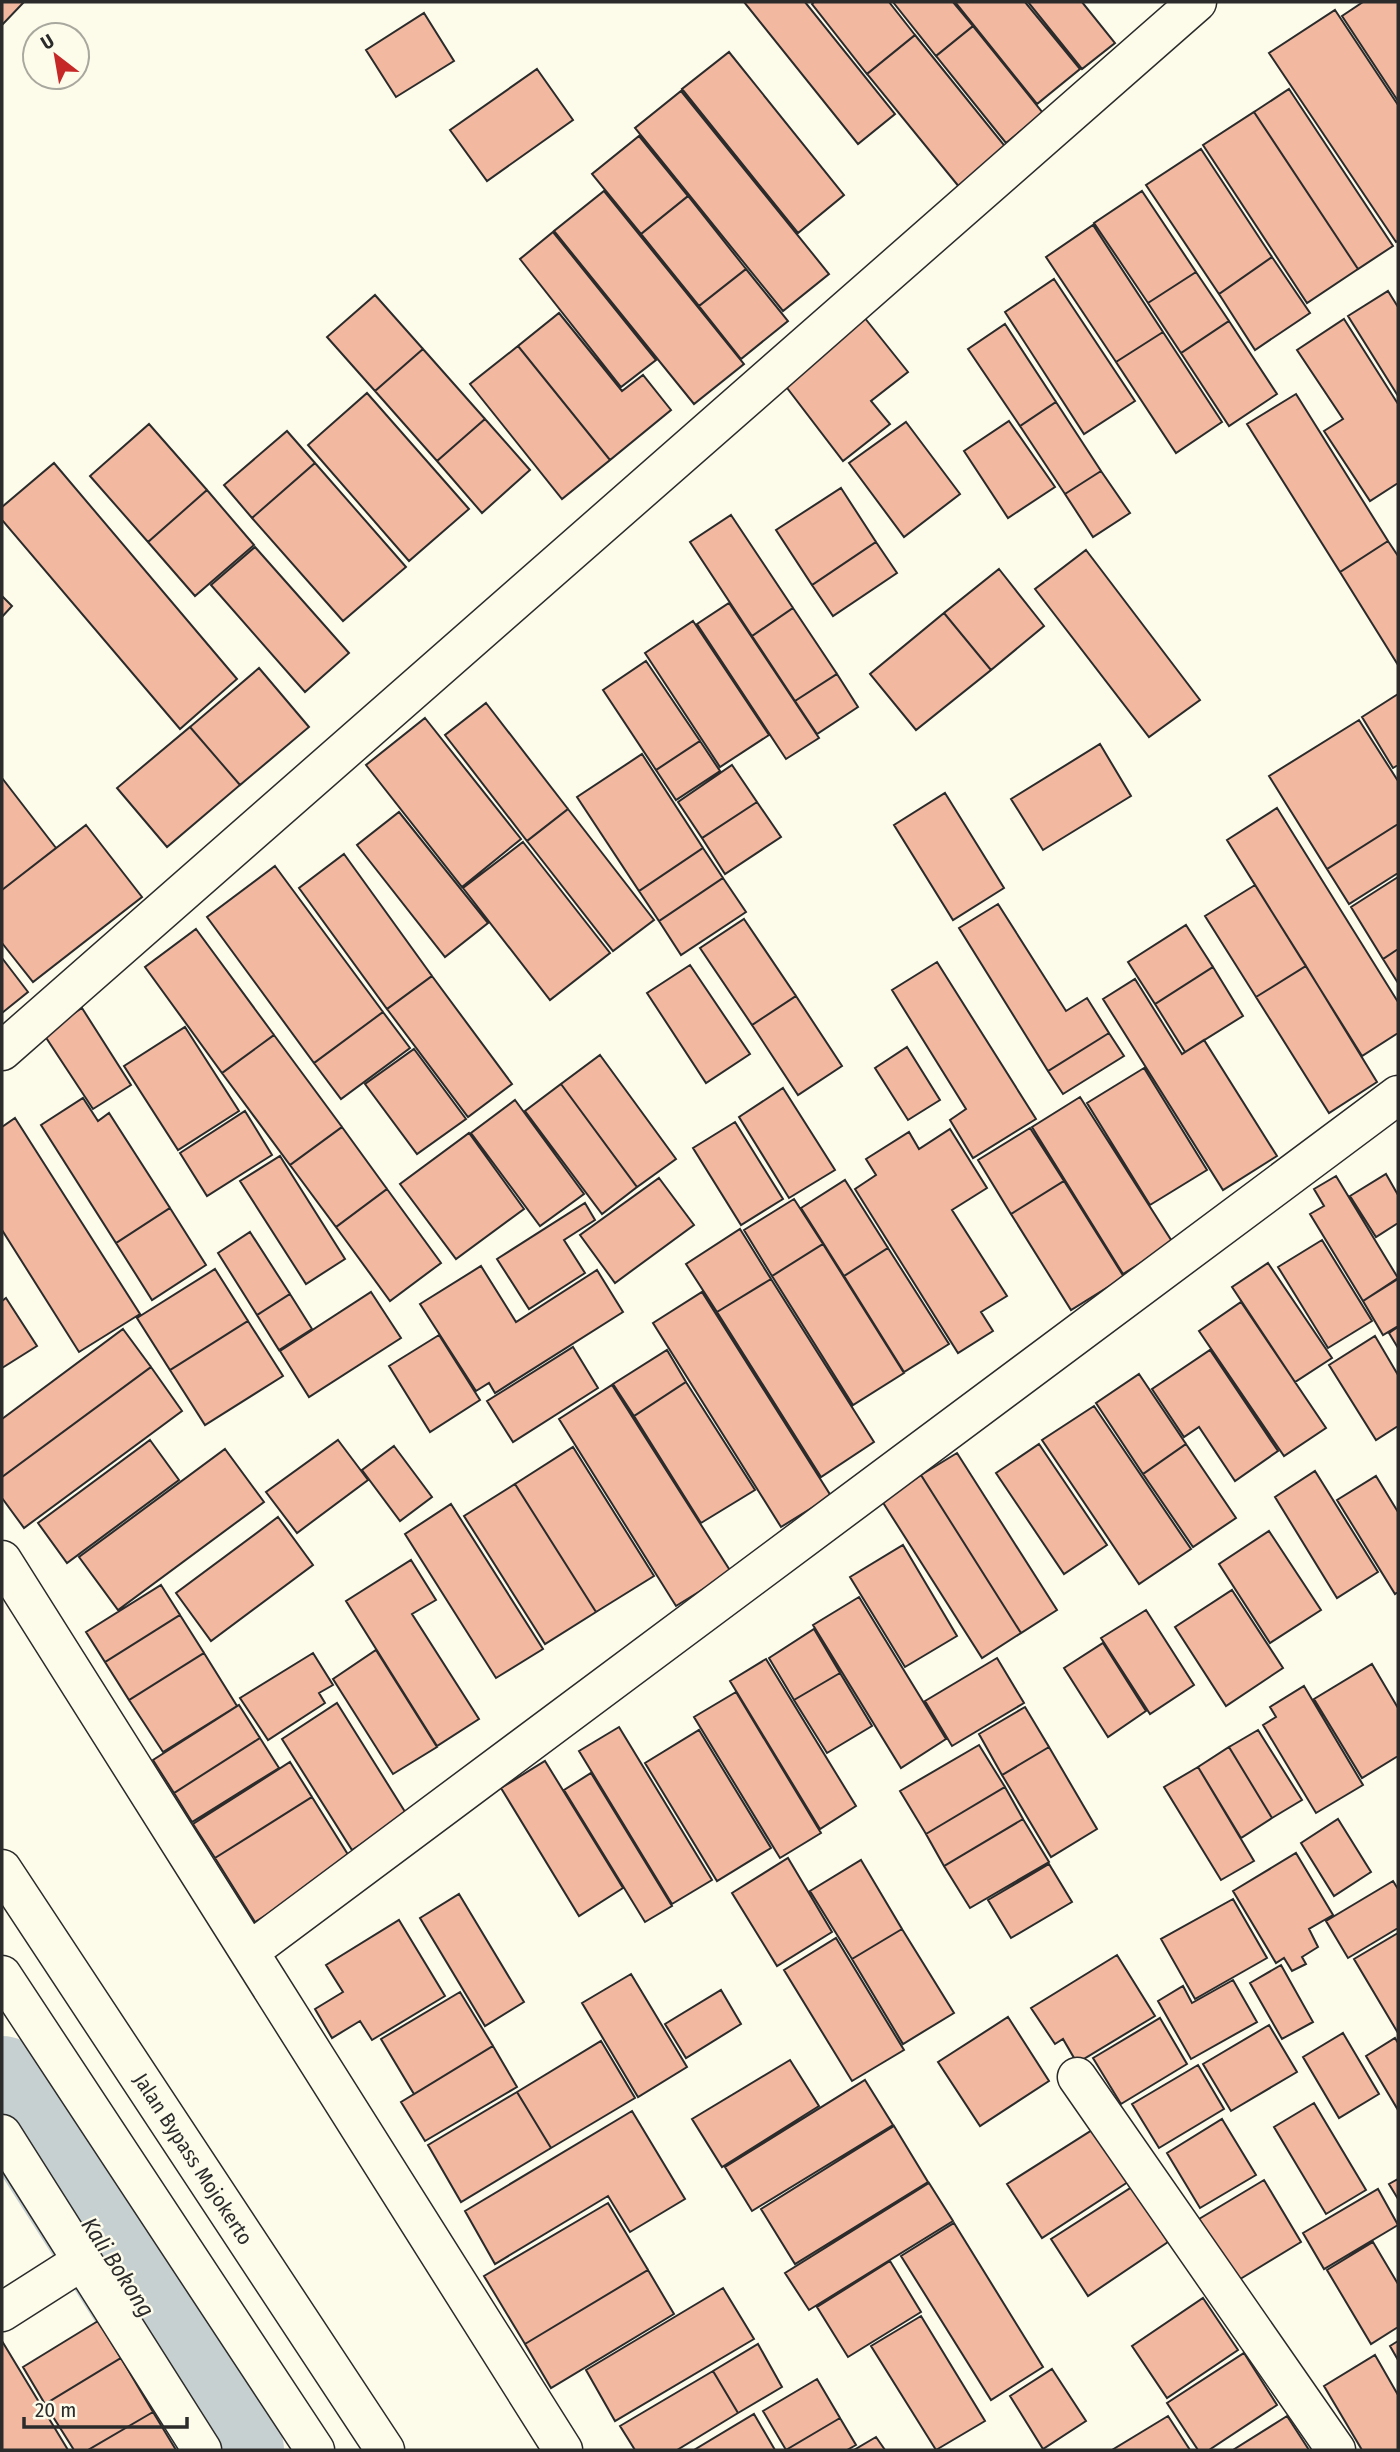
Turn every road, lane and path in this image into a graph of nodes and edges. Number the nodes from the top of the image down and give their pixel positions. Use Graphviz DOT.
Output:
graph roads {
  1 [pos="1197,2"];
  2 [pos="2,1051"];
  3 [pos="1398,1095"];
  4 [pos="2,1560"];
  5 [pos="2,1869"];
  6 [pos="250,1951"];
  7 [pos="2,1975"];
  8 [pos="1077,2077"];
  9 [pos="2,2134"];
  10 [pos="82,2262"];
  11 [pos="2,2312"];
  12 [pos="202,2450"];
  13 [pos="315,2450"];
  14 [pos="385,2450"];
  15 [pos="563,2450"];
  16 [pos="1336,2450"];
  1 -- 2 [label="main road"];
  3 -- 6 [label="main road"];
  4 -- 6 [label="main road"];
  5 -- 14 [label="main road, Jalan Bypass Mojokerto"];
  6 -- 15 [label="main road"];
  7 -- 13 [label="main road"];
  8 -- 16 [label="main road"];
  9 -- 10 [label="main road"];
  10 -- 11 [label="main road"];
  10 -- 12 [label="main road"];
}
